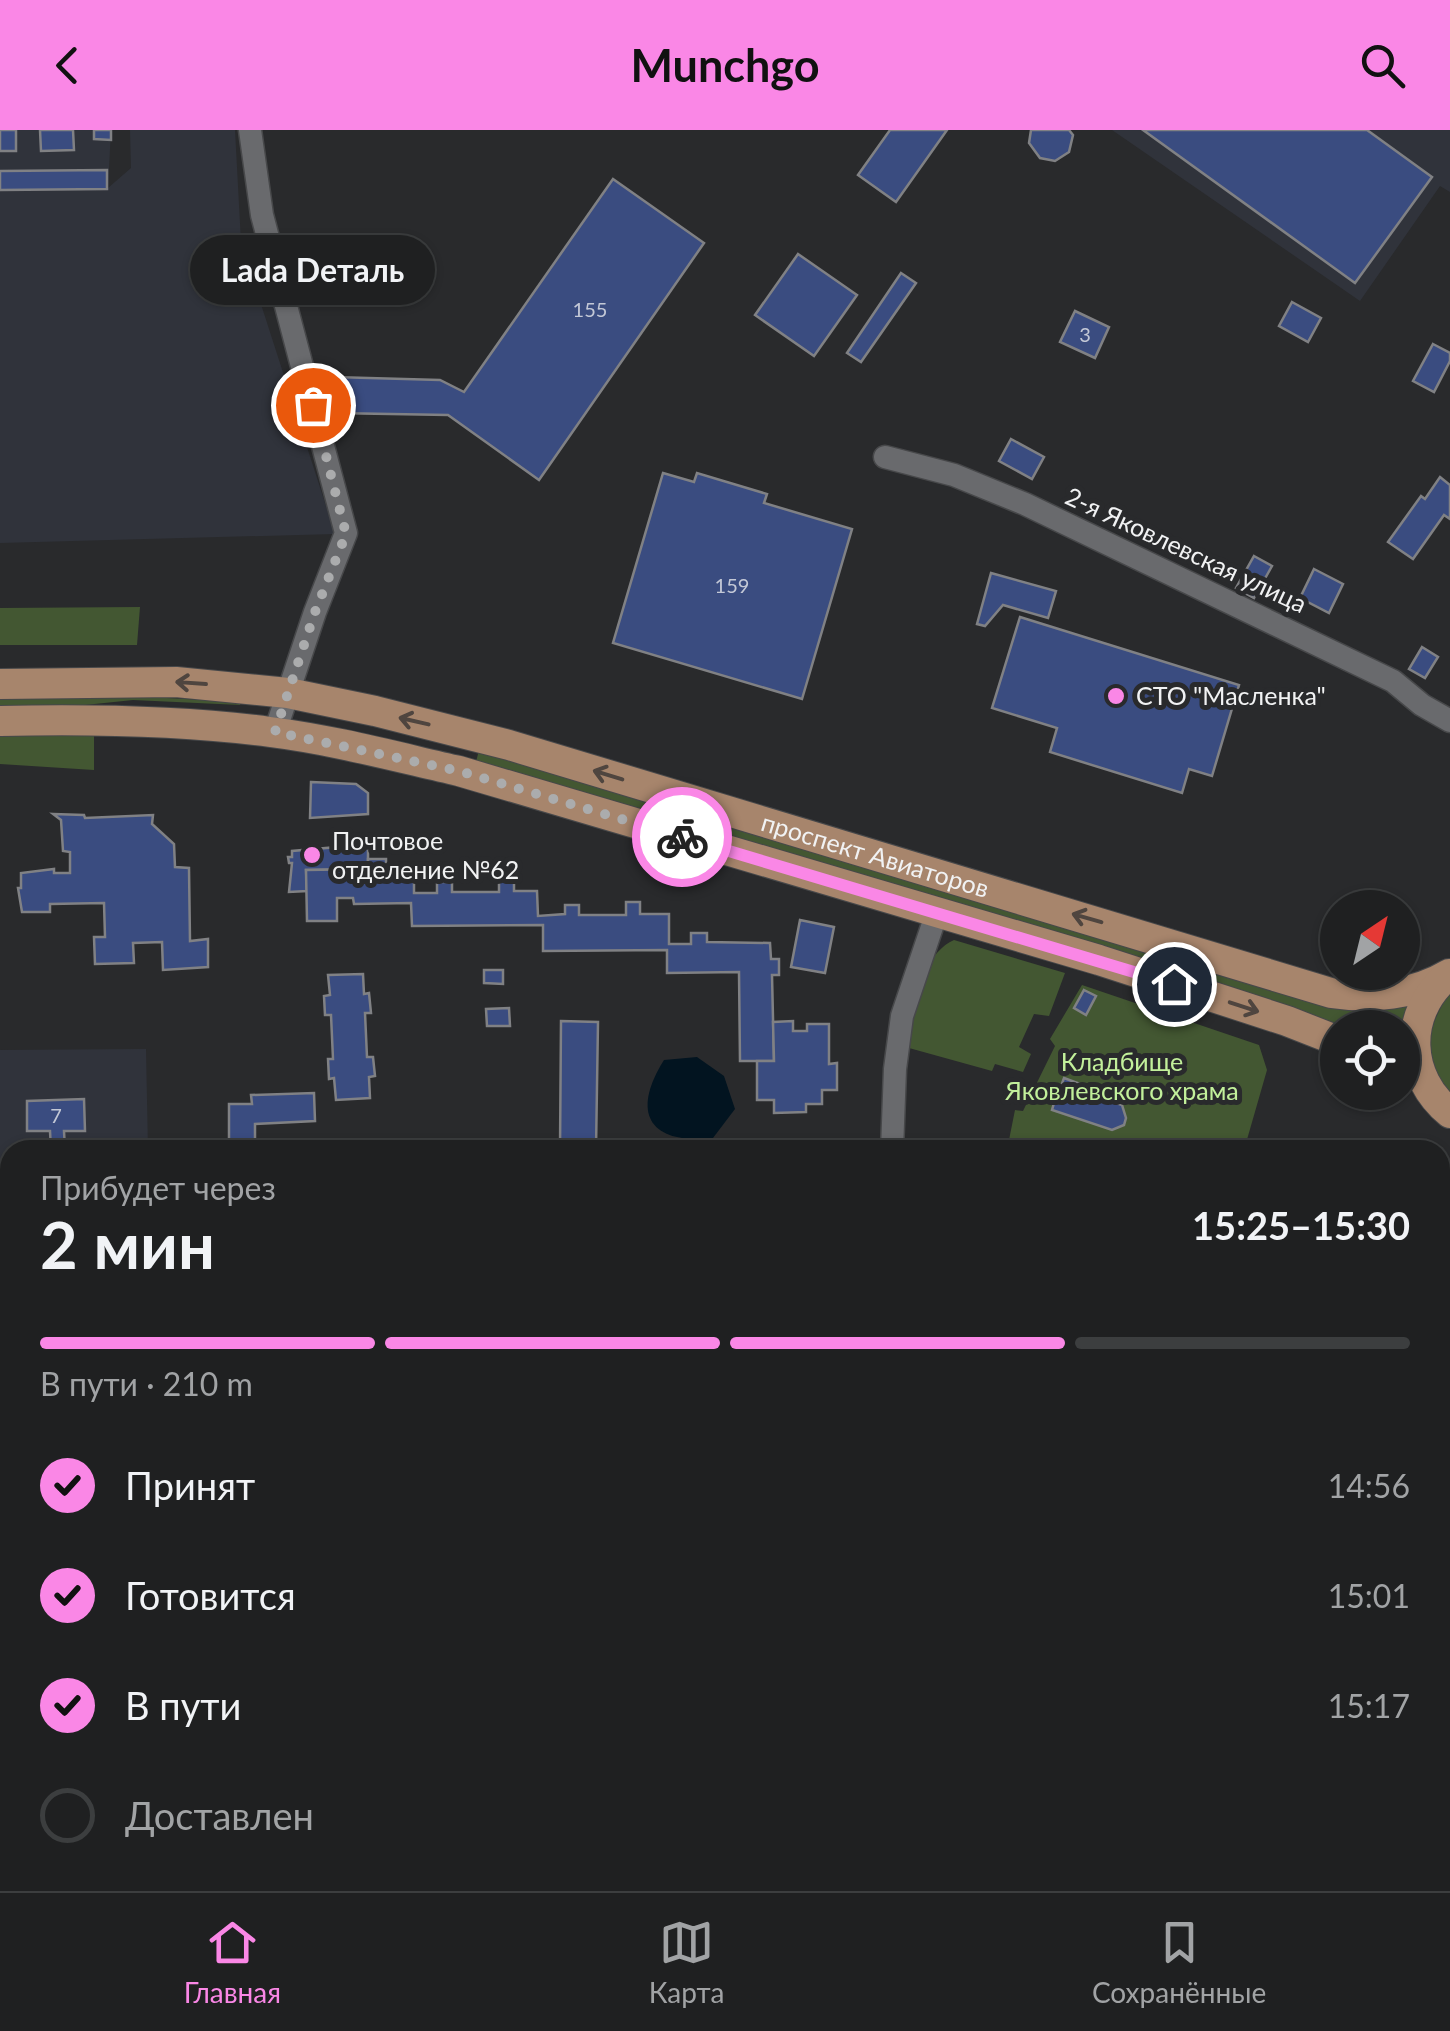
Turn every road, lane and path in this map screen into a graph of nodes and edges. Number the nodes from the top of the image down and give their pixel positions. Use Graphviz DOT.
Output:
graph roads {
  1 [pos="250,130"];
  2 [pos="886,457"];
  3 [pos="0,684"];
  4 [pos="288,693"];
  5 [pos="0,721"];
  6 [pos="1450,721"];
  7 [pos="275,732"];
  8 [pos="938,912"];
  9 [pos="1450,974"];
  10 [pos="1320,1034"];
  11 [pos="1420,1091"];
  12 [pos="1446,1109"];
  13 [pos="893,1140"];
  1 -- 4 [label="street"];
  2 -- 6 [label="street, 2-я Яковлевская улица"];
  4 -- 3 [label="main road, проспект Авиаторов, one-way"];
  4 -- 7 [label="street"];
  9 -- 4 [label="main road, проспект Авиаторов, one-way"];
  5 -- 7 [label="main road, проспект Авиаторов"];
  7 -- 8 [label="main road, проспект Авиаторов"];
  8 -- 10 [label="main road, проспект Авиаторов, one-way"];
  8 -- 13 [label="street"];
  9 -- 12 [label="main road"];
  11 -- 12 [label="main road"];
}
